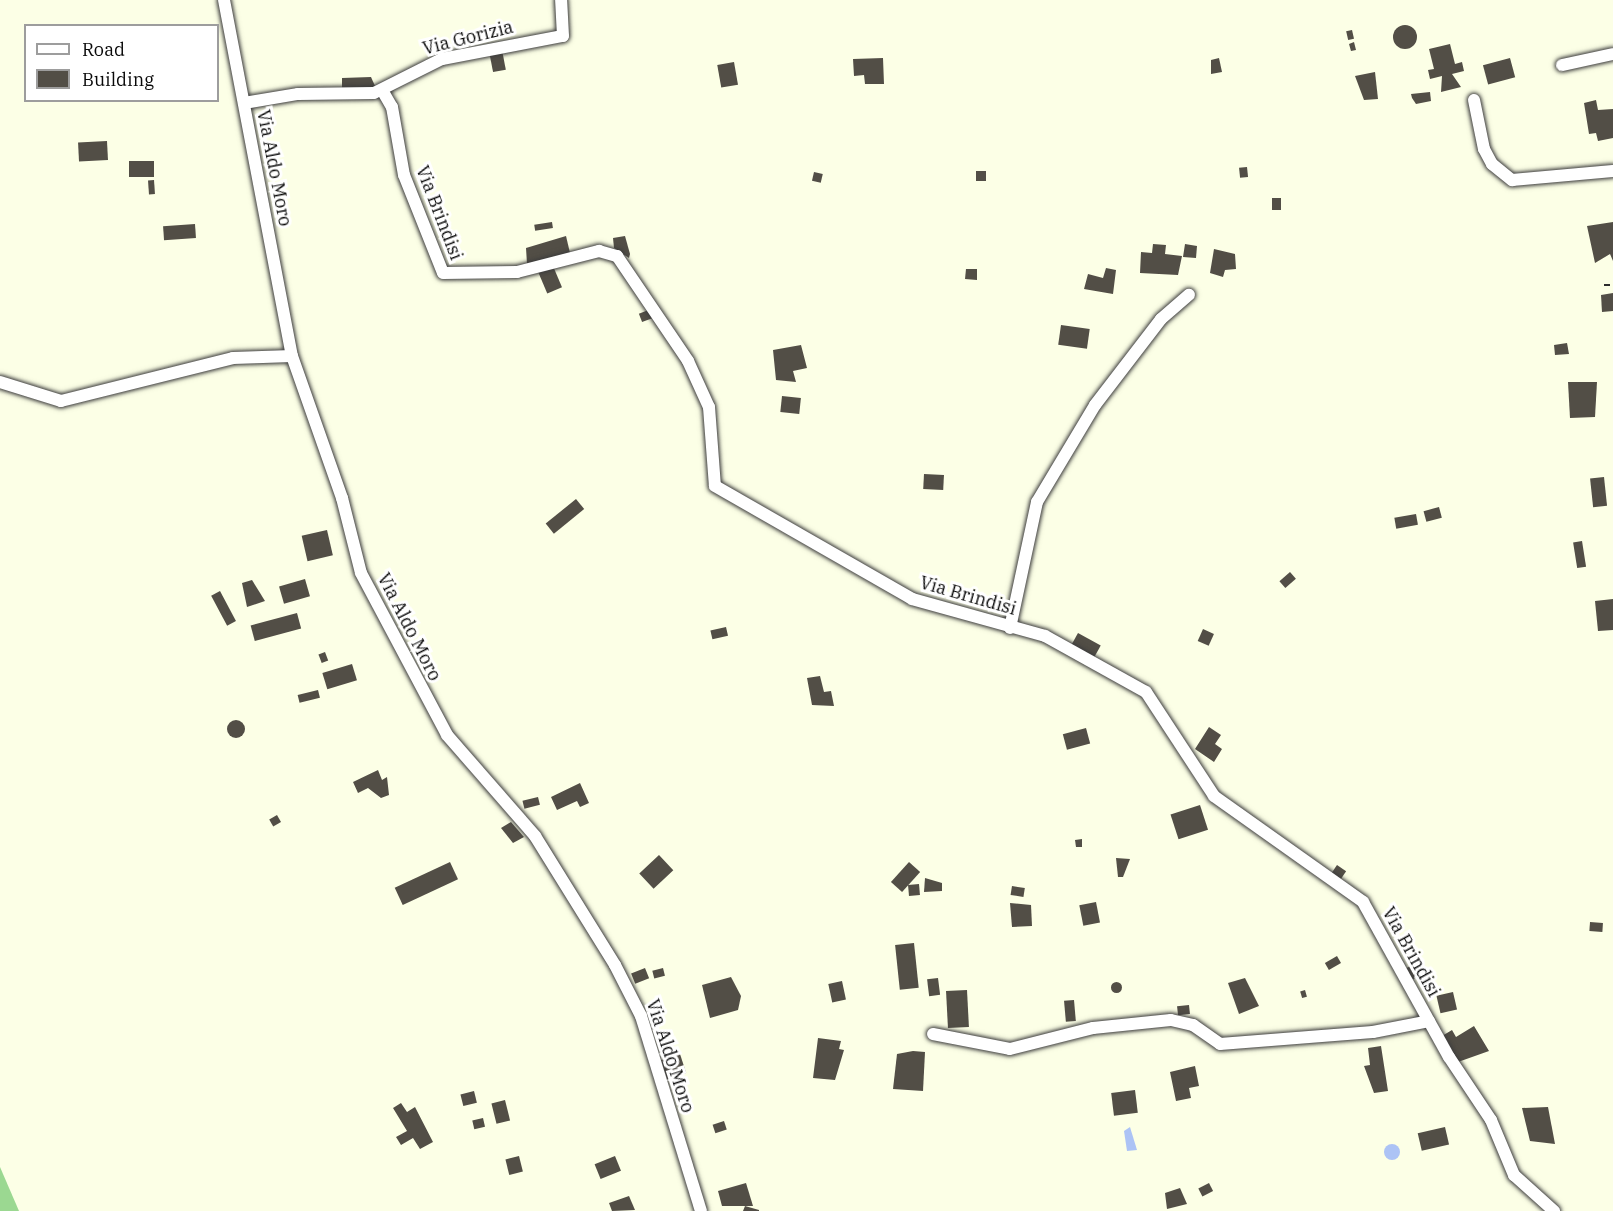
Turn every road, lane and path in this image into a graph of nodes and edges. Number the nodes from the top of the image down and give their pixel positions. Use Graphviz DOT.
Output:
graph roads {
  1 [pos="224,0"];
  2 [pos="561,0"];
  3 [pos="1613,54"];
  4 [pos="1562,65"];
  5 [pos="382,90"];
  6 [pos="1474,100"];
  7 [pos="244,103"];
  8 [pos="1613,171"];
  9 [pos="1604,285"];
  10 [pos="1613,285"];
  11 [pos="1190,295"];
  12 [pos="292,356"];
  13 [pos="0,382"];
  14 [pos="1010,628"];
  15 [pos="1429,1021"];
  16 [pos="933,1034"];
  17 [pos="701,1211"];
  18 [pos="1554,1211"];
  1 -- 7 [label="street, Via Aldo Moro"];
  2 -- 5 [label="street, Via Gorizia"];
  3 -- 4 [label="street"];
  5 -- 7 [label="street, Via Gorizia"];
  5 -- 14 [label="street, Via Brindisi"];
  6 -- 8 [label="street"];
  7 -- 12 [label="street, Via Aldo Moro"];
  9 -- 10 [label="path"];
  11 -- 14 [label="street"];
  12 -- 13 [label="street"];
  12 -- 17 [label="street, Via Aldo Moro"];
  14 -- 15 [label="street, Via Brindisi"];
  15 -- 16 [label="street"];
  15 -- 18 [label="street, Via Brindisi"];
}
